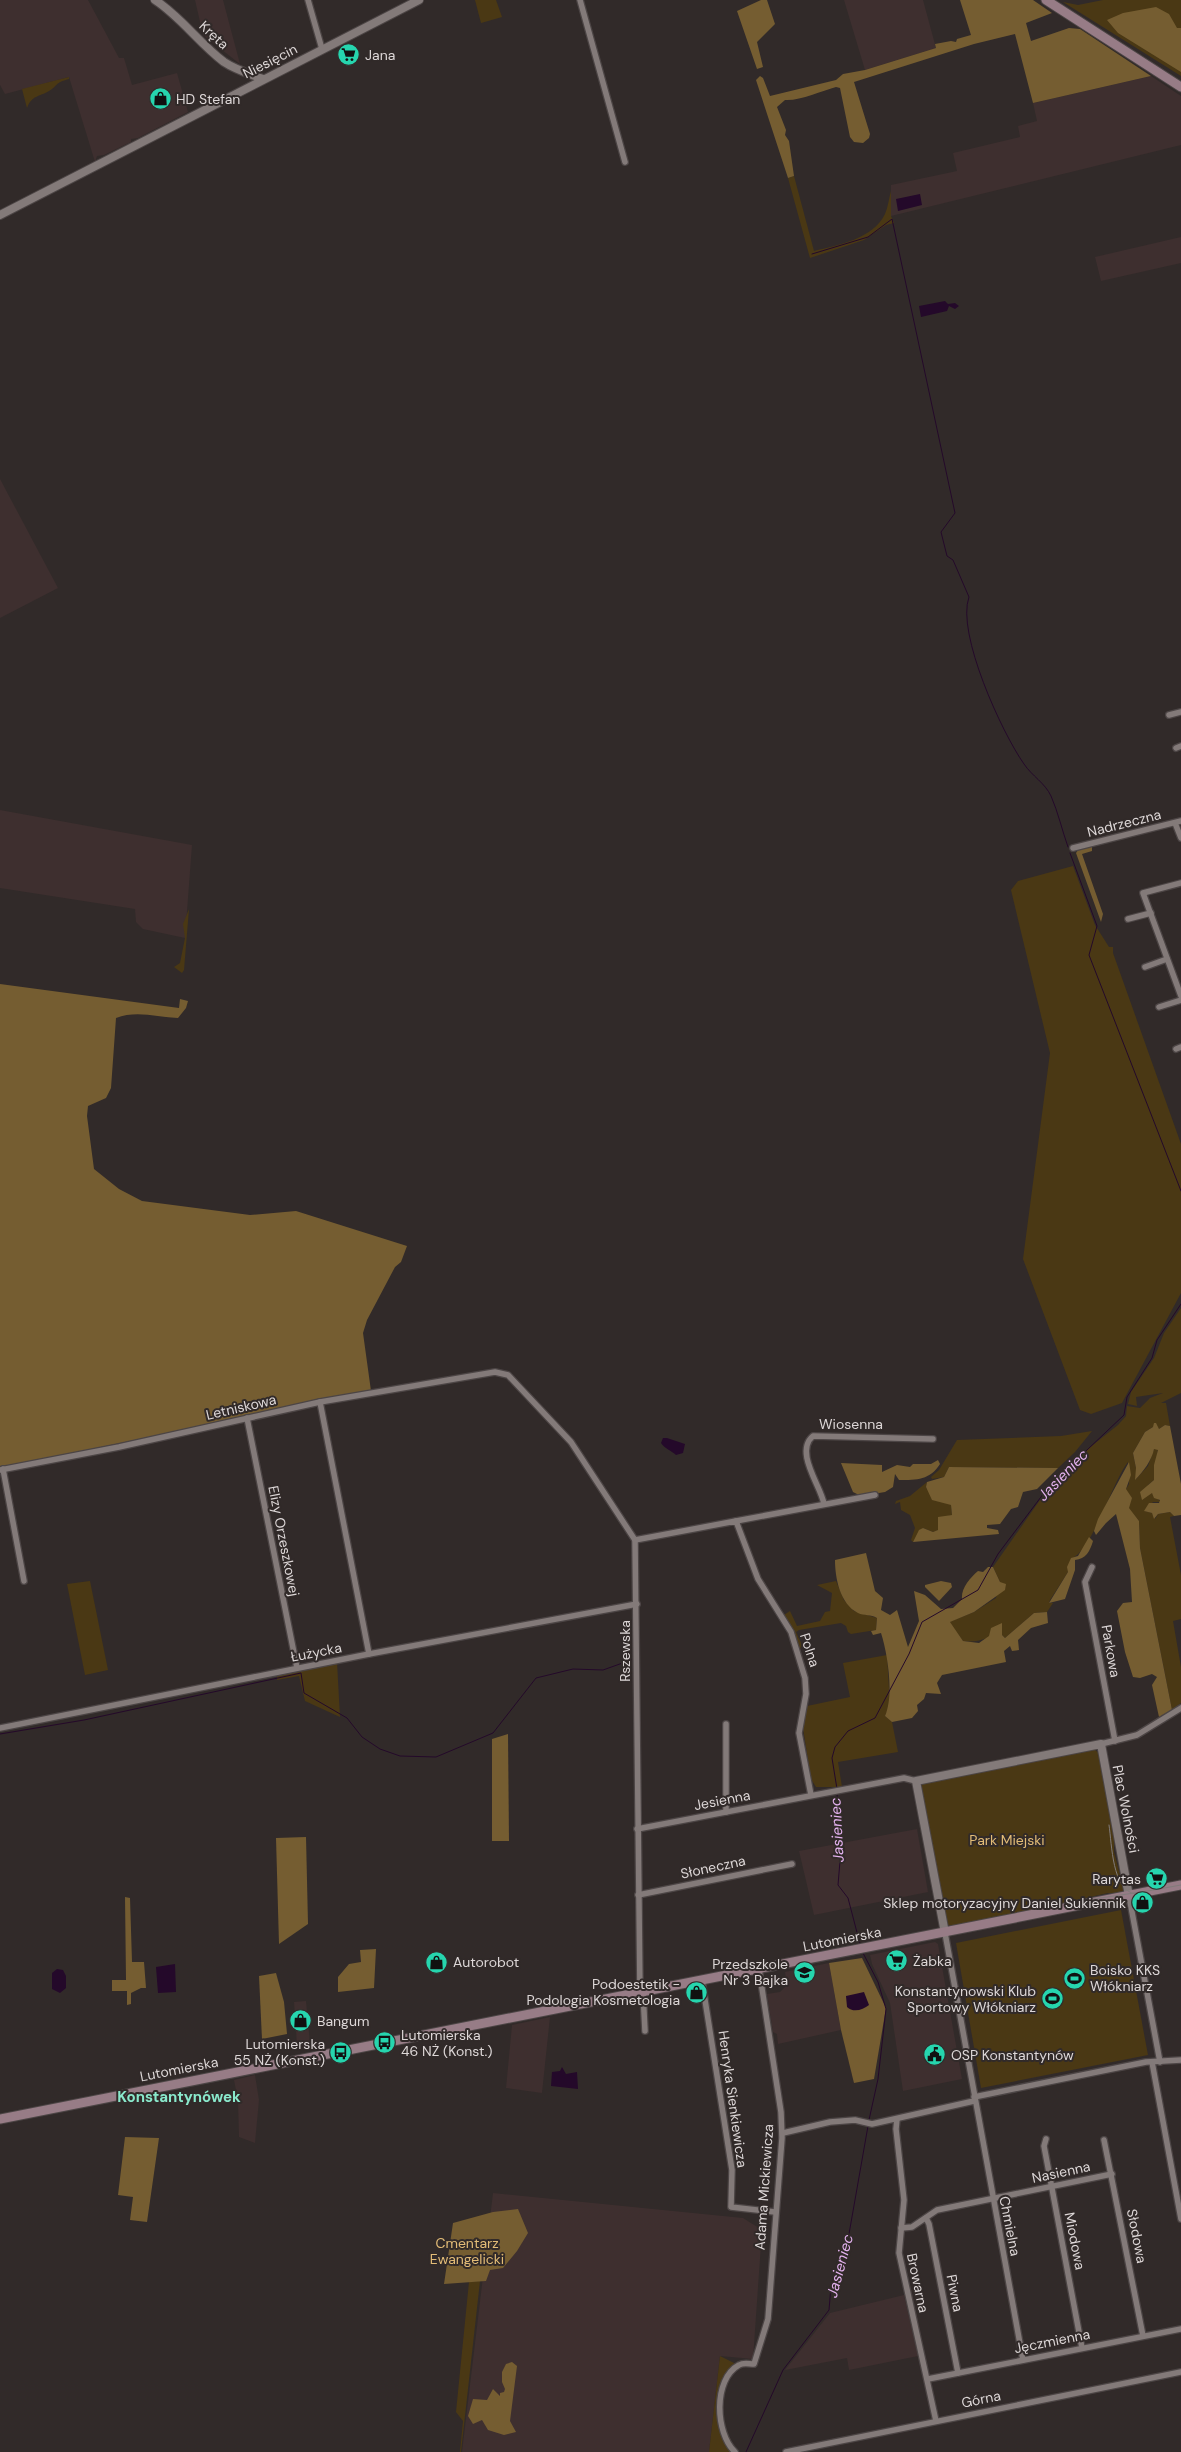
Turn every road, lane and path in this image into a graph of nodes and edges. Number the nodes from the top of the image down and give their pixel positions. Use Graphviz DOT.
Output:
graph roads {
  1 [pos="155,0"];
  2 [pos="308,0"];
  3 [pos="419,0"];
  4 [pos="580,0"];
  5 [pos="1046,0"];
  6 [pos="322,49"];
  7 [pos="263,79"];
  8 [pos="1181,88"];
  9 [pos="625,162"];
  10 [pos="0,215"];
  11 [pos="1181,712"];
  12 [pos="1169,715"];
  13 [pos="1178,822"];
  14 [pos="1181,838"];
  15 [pos="1073,848"];
  16 [pos="1181,883"];
  17 [pos="1151,912"];
  18 [pos="1128,918"];
  19 [pos="1167,959"];
  20 [pos="1145,967"];
  21 [pos="1181,996"];
  22 [pos="1181,1000"];
  23 [pos="1159,1007"];
  24 [pos="320,1402"];
  25 [pos="247,1418"];
  26 [pos="933,1439"];
  27 [pos="1,1470"];
  28 [pos="875,1495"];
  29 [pos="824,1504"];
  30 [pos="736,1520"];
  31 [pos="635,1540"];
  32 [pos="1092,1567"];
  33 [pos="24,1581"];
  34 [pos="637,1604"];
  35 [pos="369,1654"];
  36 [pos="297,1668"];
  37 [pos="1181,1708"];
  38 [pos="726,1724"];
  39 [pos="0,1728"];
  40 [pos="1115,1741"];
  41 [pos="1101,1744"];
  42 [pos="916,1781"];
  43 [pos="811,1795"];
  44 [pos="726,1812"];
  45 [pos="638,1829"];
  46 [pos="792,1864"];
  47 [pos="1181,1885"];
  48 [pos="638,1895"];
  49 [pos="1129,1896"];
  50 [pos="945,1933"];
  51 [pos="759,1969"];
  52 [pos="702,1981"];
  53 [pos="642,1993"];
  54 [pos="645,2031"];
  55 [pos="1181,2060"];
  56 [pos="1152,2062"];
  57 [pos="1160,2062"];
  58 [pos="974,2099"];
  59 [pos="0,2119"];
  60 [pos="897,2119"];
  61 [pos="783,2133"];
  62 [pos="1046,2139"];
  63 [pos="1104,2140"];
  64 [pos="1112,2174"];
  65 [pos="1052,2187"];
  66 [pos="992,2198"];
  67 [pos="775,2212"];
  68 [pos="926,2218"];
  69 [pos="1181,2219"];
  70 [pos="901,2228"];
  71 [pos="1181,2329"];
  72 [pos="1143,2336"];
  73 [pos="1082,2348"];
  74 [pos="1022,2360"];
  75 [pos="1181,2372"];
  76 [pos="958,2373"];
  77 [pos="928,2380"];
  78 [pos="936,2421"];
  79 [pos="735,2452"];
  80 [pos="786,2452"];
  1 -- 7 [label="street, Kręta"];
  2 -- 6 [label="street"];
  3 -- 6 [label="street, Niesięcin"];
  4 -- 9 [label="street"];
  5 -- 8 [label="main road"];
  6 -- 7 [label="street, Niesięcin"];
  7 -- 10 [label="street, Niesięcin"];
  11 -- 12 [label="street"];
  13 -- 14 [label="street"];
  13 -- 15 [label="street, Nadrzeczna"];
  16 -- 17 [label="street"];
  17 -- 18 [label="street"];
  17 -- 19 [label="street"];
  19 -- 20 [label="street"];
  19 -- 21 [label="street"];
  22 -- 23 [label="street"];
  24 -- 25 [label="street, Letniskowa"];
  24 -- 31 [label="street, Letniskowa"];
  24 -- 35 [label="street"];
  25 -- 27 [label="street, Letniskowa"];
  25 -- 36 [label="street, Elizy Orzeszkowej"];
  26 -- 29 [label="street, Wiosenna"];
  27 -- 33 [label="street"];
  28 -- 29 [label="street"];
  29 -- 30 [label="street"];
  30 -- 31 [label="street"];
  30 -- 43 [label="street, Polna"];
  31 -- 34 [label="street, Rszewska"];
  32 -- 40 [label="street, Parkowa"];
  34 -- 35 [label="street, Łużycka"];
  34 -- 45 [label="street, Rszewska"];
  35 -- 36 [label="street, Łużycka"];
  36 -- 39 [label="street, Łużycka"];
  37 -- 40 [label="street"];
  38 -- 44 [label="street"];
  40 -- 41 [label="street"];
  41 -- 42 [label="street"];
  41 -- 49 [label="street, Plac Wolności"];
  42 -- 43 [label="street"];
  42 -- 50 [label="street"];
  43 -- 44 [label="street, Jesienna"];
  44 -- 45 [label="street, Jesienna"];
  45 -- 48 [label="street, Rszewska"];
  46 -- 48 [label="street, Słoneczna"];
  47 -- 49 [label="main road, Lutomierska"];
  48 -- 53 [label="street, Rszewska"];
  49 -- 50 [label="main road, Lutomierska"];
  49 -- 57 [label="street, Plac Wolności"];
  50 -- 51 [label="main road, Lutomierska"];
  50 -- 58 [label="street"];
  51 -- 52 [label="main road, Lutomierska"];
  51 -- 61 [label="street, Adama Mickiewicza"];
  52 -- 53 [label="main road, Lutomierska"];
  52 -- 67 [label="street, Henryka Sienkiewicza"];
  53 -- 54 [label="street, Rszewska"];
  53 -- 59 [label="main road, Lutomierska"];
  55 -- 57 [label="street"];
  56 -- 57 [label="street"];
  56 -- 58 [label="street"];
  56 -- 69 [label="street"];
  58 -- 60 [label="street"];
  58 -- 66 [label="street, Chmielna"];
  60 -- 61 [label="street"];
  60 -- 70 [label="street, Browarna"];
  61 -- 67 [label="street, Adama Mickiewicza"];
  62 -- 65 [label="street, Miodowa"];
  63 -- 64 [label="street, Słodowa"];
  64 -- 65 [label="street, Nasienna"];
  64 -- 72 [label="street, Słodowa"];
  65 -- 66 [label="street, Nasienna"];
  65 -- 73 [label="street, Miodowa"];
  66 -- 68 [label="street, Nasienna"];
  66 -- 74 [label="street, Chmielna"];
  67 -- 79 [label="street, Adama Mickiewicza"];
  68 -- 70 [label="street, Nasienna"];
  68 -- 76 [label="street, Piwna"];
  70 -- 77 [label="street, Browarna"];
  71 -- 72 [label="street, Jęczmienna"];
  72 -- 73 [label="street, Jęczmienna"];
  73 -- 74 [label="street, Jęczmienna"];
  74 -- 76 [label="street, Jęczmienna"];
  75 -- 78 [label="street, Górna"];
  76 -- 77 [label="street, Jęczmienna"];
  77 -- 78 [label="street, Browarna"];
  78 -- 80 [label="street, Górna"];
}
